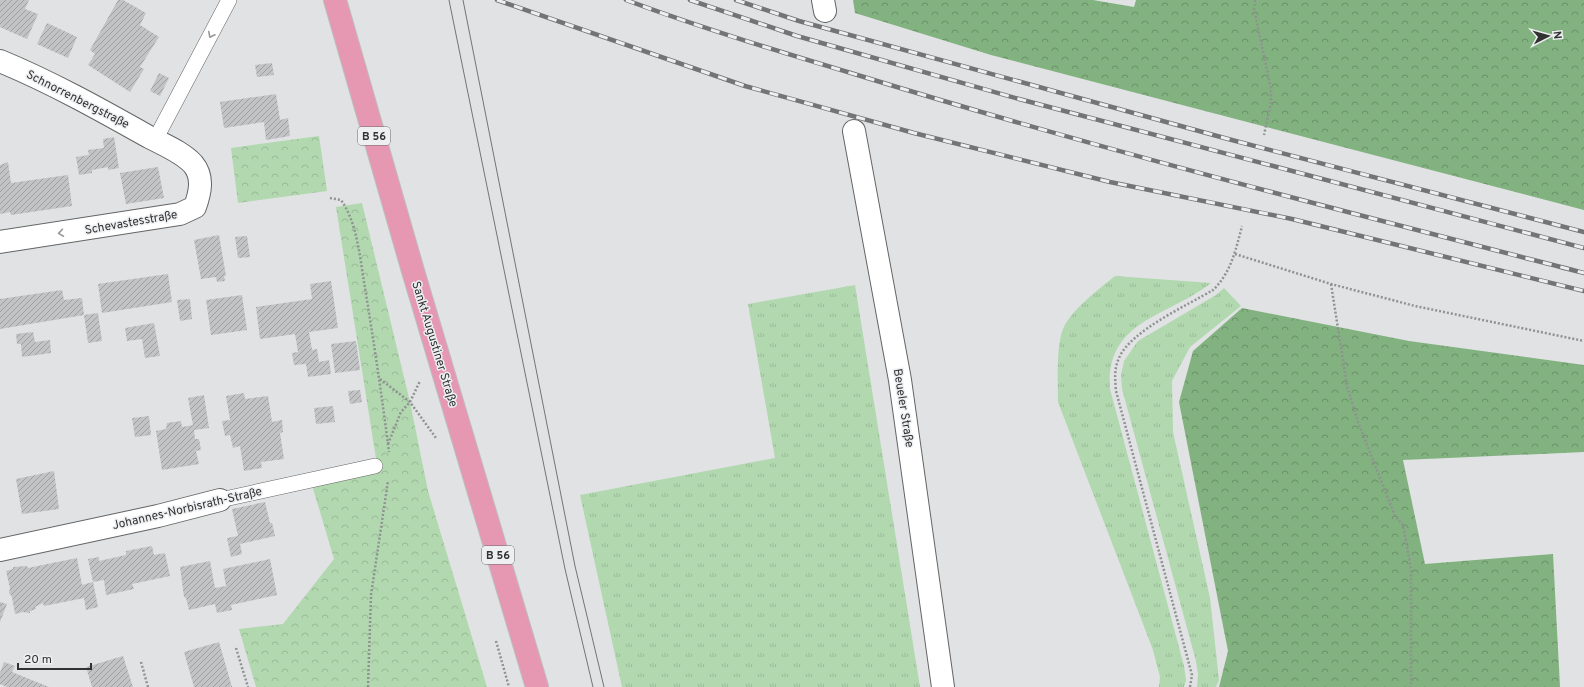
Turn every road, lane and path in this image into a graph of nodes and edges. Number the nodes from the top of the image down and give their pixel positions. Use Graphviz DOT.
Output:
graph roads {
  1 [pos="229,0"];
  2 [pos="335,0"];
  3 [pos="1255,0"];
  4 [pos="0,61"];
  5 [pos="854,131"];
  6 [pos="1264,135"];
  7 [pos="155,140"];
  8 [pos="330,198"];
  9 [pos="1242,226"];
  10 [pos="0,242"];
  11 [pos="1235,254"];
  12 [pos="1331,284"];
  13 [pos="1584,341"];
  14 [pos="380,378"];
  15 [pos="410,402"];
  16 [pos="388,444"];
  17 [pos="438,445"];
  18 [pos="390,457"];
  19 [pos="375,466"];
  20 [pos="388,478"];
  21 [pos="220,500"];
  22 [pos="0,550"];
  23 [pos="495,634"];
  24 [pos="236,648"];
  25 [pos="141,662"];
  26 [pos="148,687"];
  27 [pos="248,687"];
  28 [pos="368,687"];
  29 [pos="509,687"];
  30 [pos="537,687"];
  31 [pos="943,687"];
  32 [pos="1190,687"];
  33 [pos="1411,687"];
  1 -- 7 [label="lane, one-way"];
  2 -- 30 [label="main road, Sankt Augustiner Straße / B 56"];
  3 -- 6 [label="path"];
  4 -- 7 [label="street, Schnorrenbergstraße"];
  5 -- 31 [label="street, Beueler Straße"];
  7 -- 10 [label="street, Schevastesstraße, one-way"];
  8 -- 14 [label="path"];
  9 -- 11 [label="path"];
  11 -- 12 [label="path"];
  11 -- 32 [label="path"];
  12 -- 13 [label="path"];
  12 -- 33 [label="path"];
  14 -- 15 [label="path"];
  14 -- 16 [label="path"];
  15 -- 16 [label="path"];
  15 -- 17 [label="path"];
  16 -- 18 [label="path"];
  19 -- 21 [label="lane, Johannes-Norbisrath-Straße"];
  20 -- 28 [label="path"];
  21 -- 22 [label="street, Johannes-Norbisrath-Straße"];
  23 -- 29 [label="path"];
  24 -- 27 [label="path"];
  25 -- 26 [label="path"];
}
